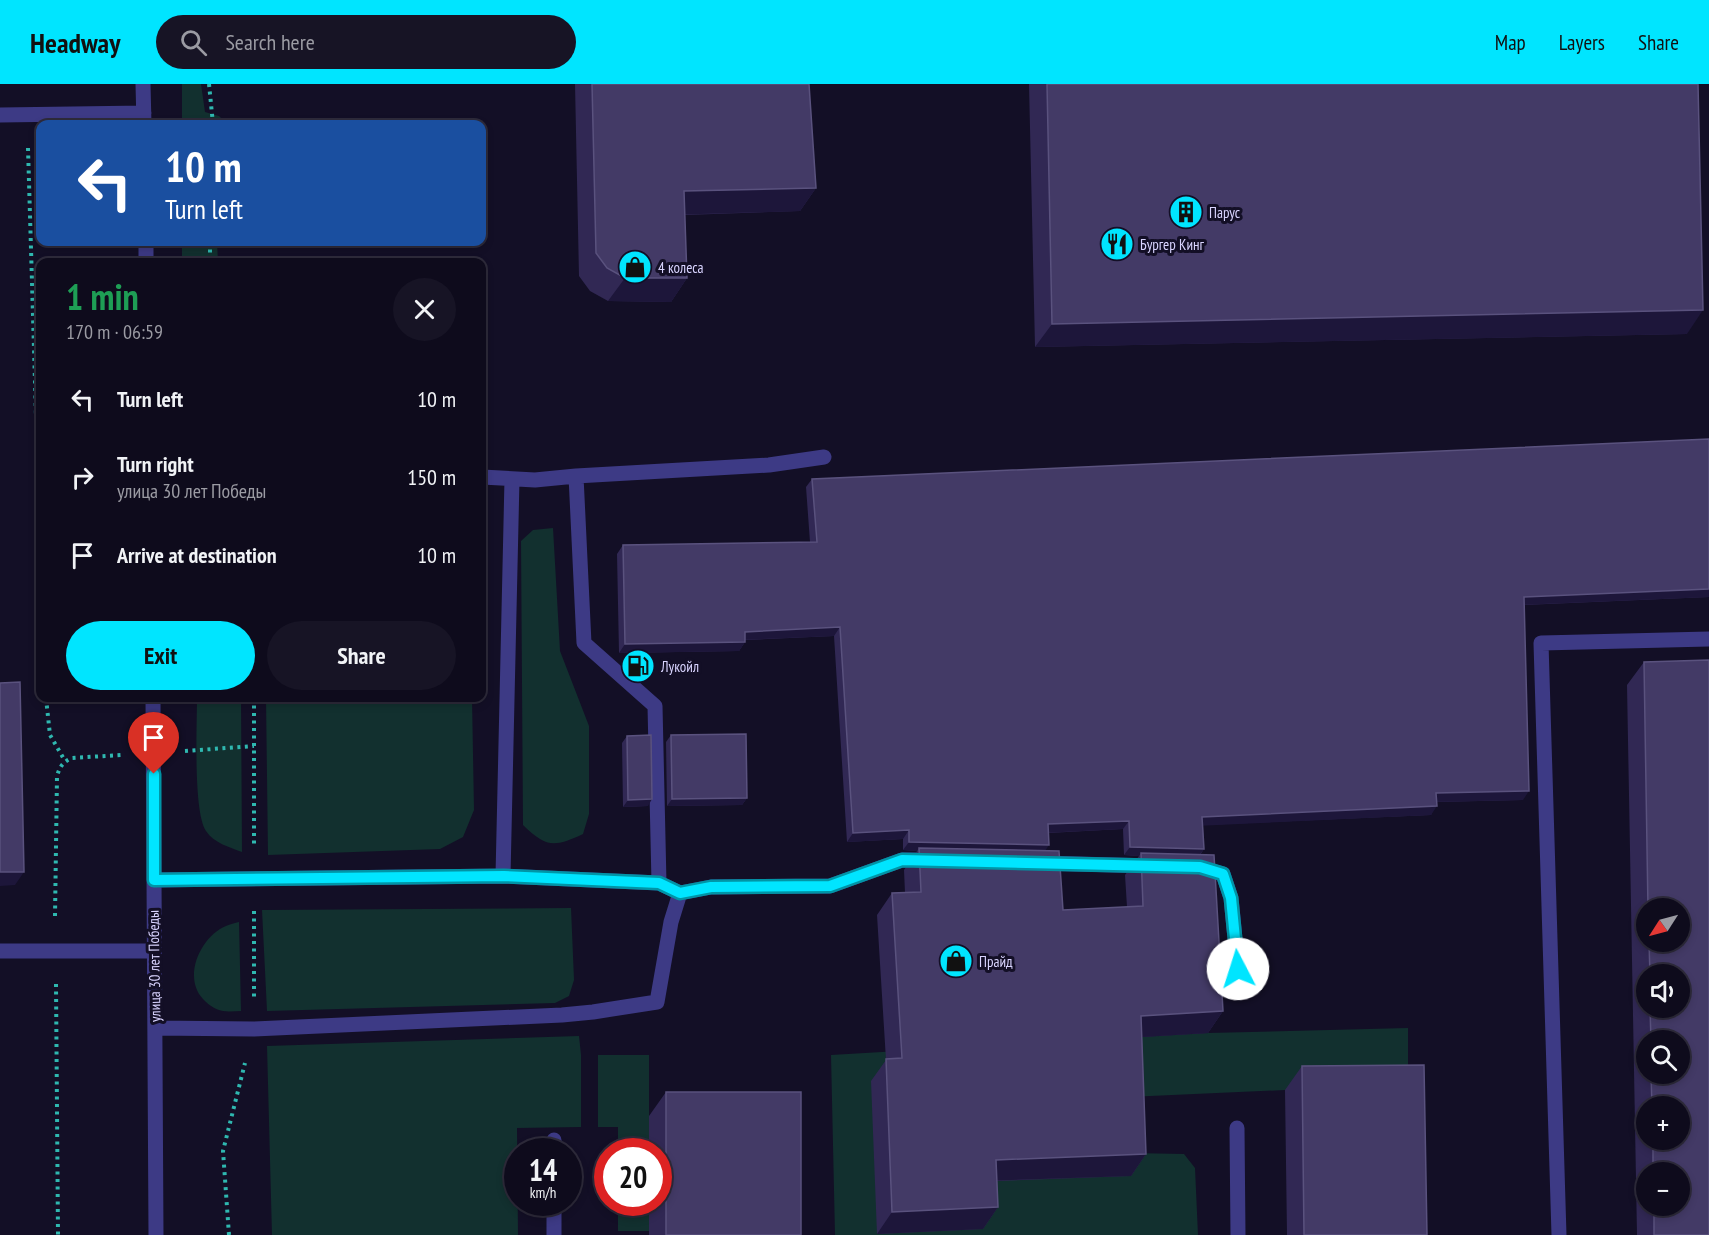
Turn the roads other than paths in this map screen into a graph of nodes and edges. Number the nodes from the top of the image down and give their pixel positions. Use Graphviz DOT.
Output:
graph roads {
  1 [pos="143,84"];
  2 [pos="0,115"];
  3 [pos="144,119"];
  4 [pos="824,457"];
  5 [pos="576,476"];
  6 [pos="486,477"];
  7 [pos="512,479"];
  8 [pos="1709,639"];
  9 [pos="153,702"];
  10 [pos="950,861"];
  11 [pos="1021,863"];
  12 [pos="504,876"];
  13 [pos="154,880"];
  14 [pos="659,883"];
  15 [pos="680,893"];
  16 [pos="0,951"];
  17 [pos="154,951"];
  18 [pos="1238,969"];
  19 [pos="155,1028"];
  20 [pos="1237,1128"];
  21 [pos="554,1216"];
  22 [pos="156,1235"];
  23 [pos="554,1235"];
  24 [pos="1238,1235"];
  25 [pos="1559,1235"];
  1 -- 3 [label="street"];
  2 -- 3 [label="street"];
  4 -- 5 [label="street"];
  5 -- 7 [label="street"];
  5 -- 14 [label="street"];
  6 -- 7 [label="street"];
  7 -- 12 [label="street"];
  8 -- 25 [label="street"];
  9 -- 13 [label="street, улица 30 лет Победы"];
  10 -- 15 [label="street"];
  11 -- 18 [label="street"];
  12 -- 13 [label="street"];
  12 -- 14 [label="street"];
  13 -- 17 [label="street, улица 30 лет Победы"];
  14 -- 15 [label="street"];
  15 -- 19 [label="street"];
  16 -- 17 [label="street"];
  17 -- 19 [label="street, улица 30 лет Победы"];
  19 -- 22 [label="street, улица 30 лет Победы"];
  20 -- 24 [label="street"];
  21 -- 23 [label="street"];
}
